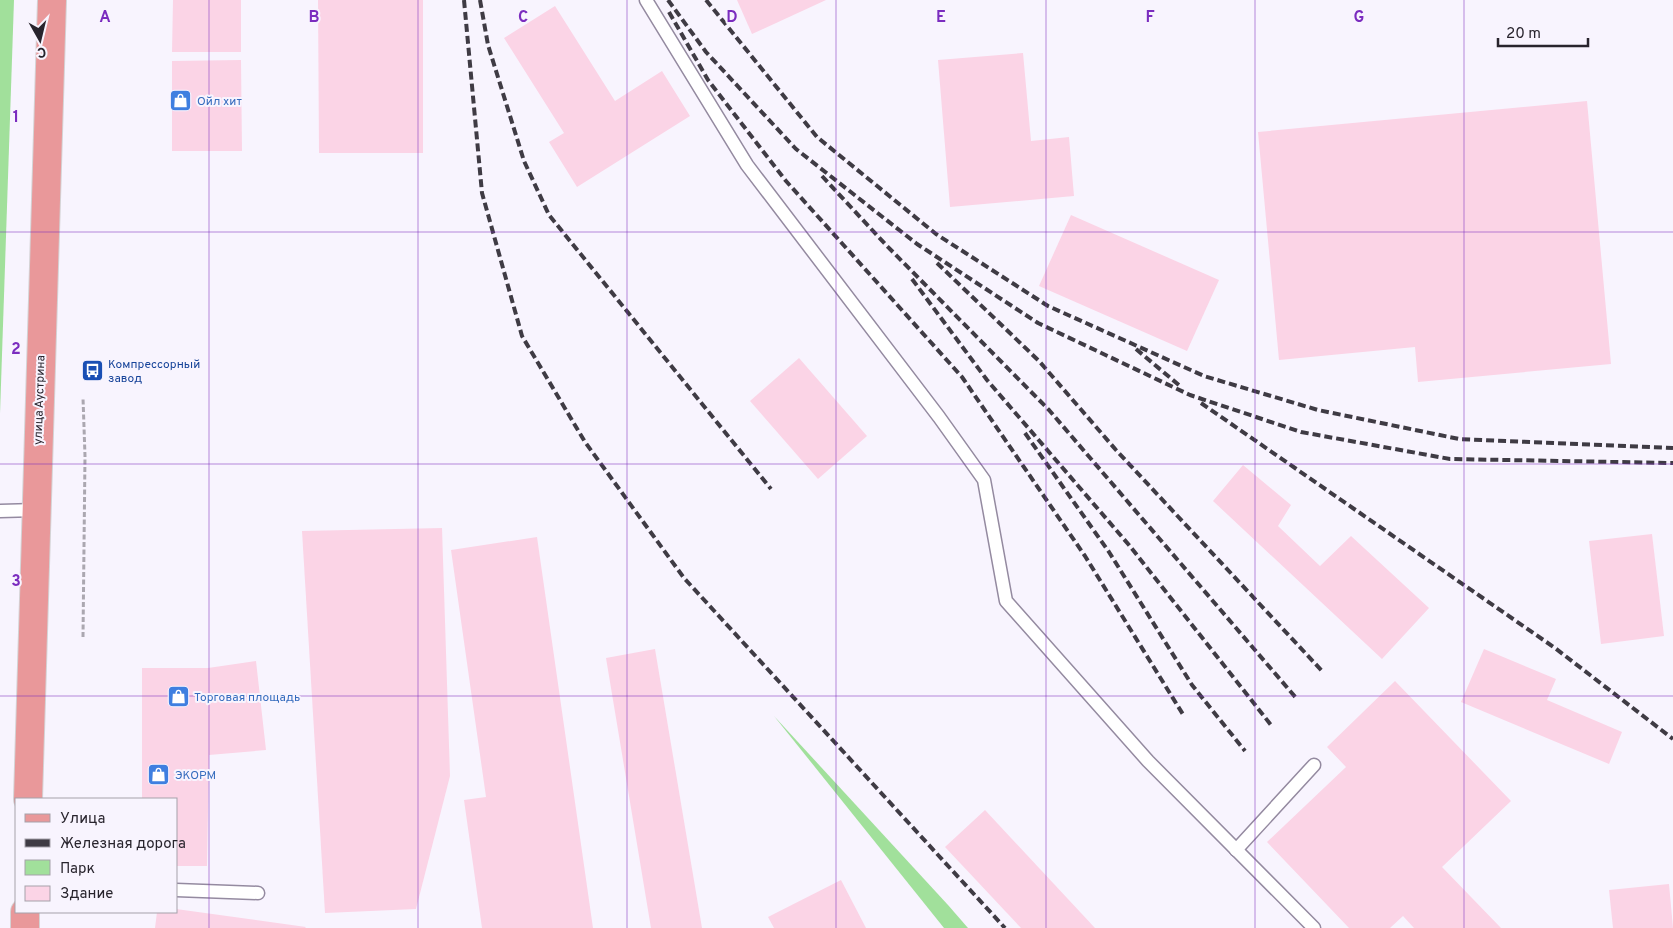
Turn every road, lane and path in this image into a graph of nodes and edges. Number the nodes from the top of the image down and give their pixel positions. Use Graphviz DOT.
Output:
graph roads {
  1 [pos="52,0"];
  2 [pos="646,0"];
  3 [pos="84,398"];
  4 [pos="36,510"];
  5 [pos="0,511"];
  6 [pos="83,637"];
  7 [pos="1314,765"];
  8 [pos="28,798"];
  9 [pos="1236,850"];
  10 [pos="178,890"];
  11 [pos="258,893"];
  12 [pos="25,913"];
  13 [pos="25,928"];
  14 [pos="1314,928"];
  1 -- 4 [label="main road, улица Аустрина"];
  2 -- 9 [label="lane"];
  3 -- 6 [label="path"];
  4 -- 5 [label="lane"];
  4 -- 8 [label="main road, улица Аустрина"];
  7 -- 9 [label="lane"];
  9 -- 14 [label="lane"];
  10 -- 11 [label="lane"];
  12 -- 13 [label="main road"];
}
